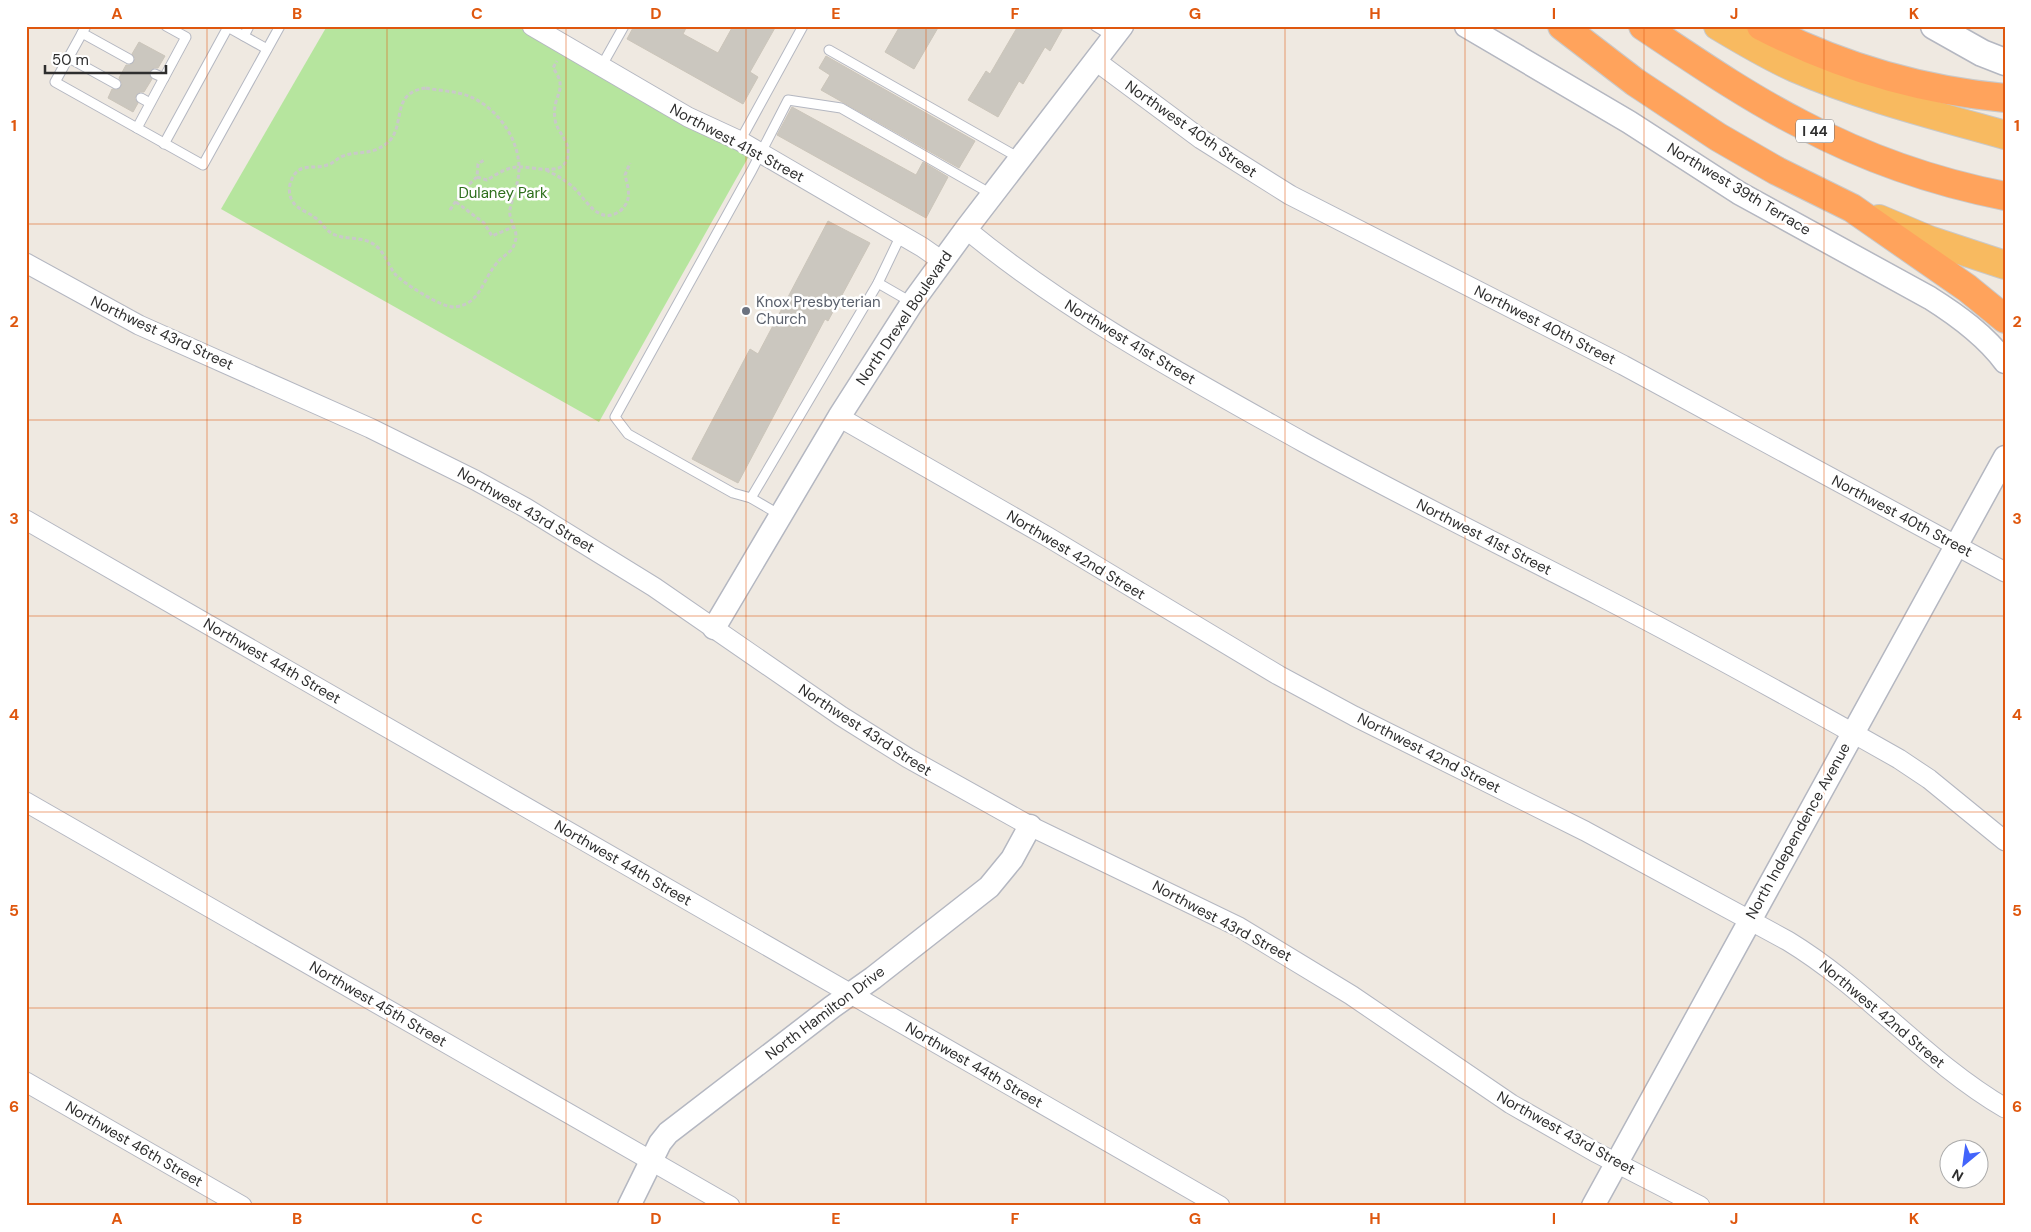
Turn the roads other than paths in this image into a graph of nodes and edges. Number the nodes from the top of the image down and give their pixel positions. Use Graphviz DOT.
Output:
graph roads {
  1 [pos="166,26"];
  2 [pos="250,26"];
  3 [pos="280,26"];
  4 [pos="532,26"];
  5 [pos="624,26"];
  6 [pos="803,26"];
  7 [pos="1466,26"];
  8 [pos="1562,26"];
  9 [pos="1642,26"];
  10 [pos="1718,26"];
  11 [pos="1760,26"];
  12 [pos="1934,26"];
  13 [pos="227,27"];
  14 [pos="84,30"];
  15 [pos="1110,30"];
  16 [pos="244,36"];
  17 [pos="267,49"];
  18 [pos="829,50"];
  19 [pos="69,58"];
  20 [pos="129,59"];
  21 [pos="1096,61"];
  22 [pos="2005,62"];
  23 [pos="601,67"];
  24 [pos="154,74"];
  25 [pos="164,78"];
  26 [pos="116,84"];
  27 [pos="141,98"];
  28 [pos="2005,98"];
  29 [pos="150,103"];
  30 [pos="136,128"];
  31 [pos="2005,135"];
  32 [pos="740,141"];
  33 [pos="164,144"];
  34 [pos="760,153"];
  35 [pos="1021,159"];
  36 [pos="993,195"];
  37 [pos="2005,196"];
  38 [pos="1852,208"];
  39 [pos="966,229"];
  40 [pos="901,234"];
  41 [pos="942,261"];
  42 [pos="26,263"];
  43 [pos="2005,265"];
  44 [pos="878,283"];
  45 [pos="912,302"];
  46 [pos="2005,319"];
  47 [pos="2005,362"];
  48 [pos="839,416"];
  49 [pos="2005,457"];
  50 [pos="752,498"];
  51 [pos="780,515"];
  52 [pos="26,520"];
  53 [pos="1956,546"];
  54 [pos="2005,572"];
  55 [pos="714,628"];
  56 [pos="1852,733"];
  57 [pos="26,802"];
  58 [pos="1030,826"];
  59 [pos="2005,841"];
  60 [pos="1749,921"];
  61 [pos="850,994"];
  62 [pos="26,1082"];
  63 [pos="2005,1108"];
  64 [pos="651,1161"];
  65 [pos="1616,1163"];
  66 [pos="242,1206"];
  67 [pos="629,1206"];
  68 [pos="730,1206"];
  69 [pos="1220,1206"];
  70 [pos="1593,1206"];
  71 [pos="1700,1206"];
  1 -- 25 [label="lane"];
  2 -- 16 [label="lane"];
  3 -- 17 [label="lane"];
  4 -- 23 [label="street, Northwest 41st Street"];
  5 -- 23 [label="lane"];
  6 -- 32 [label="lane"];
  7 -- 47 [label="street, Northwest 39th Terrace"];
  8 -- 38 [label="highway"];
  9 -- 37 [label="highway, I 44"];
  10 -- 31 [label="highway"];
  11 -- 28 [label="highway"];
  12 -- 22 [label="main road"];
  13 -- 16 [label="lane"];
  13 -- 33 [label="lane"];
  14 -- 19 [label="lane"];
  14 -- 20 [label="lane"];
  15 -- 21 [label="street, North Drexel Boulevard"];
  16 -- 17 [label="lane"];
  17 -- 33 [label="lane"];
  18 -- 35 [label="lane"];
  19 -- 26 [label="lane"];
  19 -- 30 [label="lane"];
  21 -- 35 [label="street, North Drexel Boulevard"];
  21 -- 53 [label="street, Northwest 40th Street"];
  23 -- 32 [label="street, Northwest 41st Street"];
  24 -- 25 [label="lane"];
  25 -- 29 [label="lane"];
  27 -- 29 [label="lane"];
  29 -- 30 [label="lane"];
  30 -- 33 [label="lane"];
  32 -- 34 [label="street, Northwest 41st Street"];
  34 -- 36 [label="lane"];
  34 -- 40 [label="street, Northwest 41st Street"];
  34 -- 50 [label="lane"];
  35 -- 36 [label="street, North Drexel Boulevard"];
  36 -- 39 [label="street, North Drexel Boulevard"];
  38 -- 43 [label="highway"];
  38 -- 46 [label="highway"];
  39 -- 41 [label="street, North Drexel Boulevard"];
  39 -- 56 [label="street, Northwest 41st Street"];
  40 -- 41 [label="street, Northwest 41st Street"];
  40 -- 44 [label="lane"];
  41 -- 45 [label="street, North Drexel Boulevard"];
  42 -- 55 [label="street, Northwest 43rd Street"];
  44 -- 45 [label="lane"];
  44 -- 50 [label="lane"];
  45 -- 48 [label="street, North Drexel Boulevard"];
  48 -- 51 [label="street, North Drexel Boulevard"];
  48 -- 60 [label="street, Northwest 42nd Street"];
  49 -- 53 [label="street, North Independence Avenue"];
  50 -- 51 [label="lane"];
  51 -- 55 [label="street, North Drexel Boulevard"];
  52 -- 61 [label="street, Northwest 44th Street"];
  53 -- 54 [label="street, Northwest 40th Street"];
  53 -- 56 [label="street, North Independence Avenue"];
  55 -- 58 [label="street, Northwest 43rd Street"];
  56 -- 59 [label="street, Northwest 41st Street"];
  56 -- 60 [label="street, North Independence Avenue"];
  57 -- 64 [label="street, Northwest 45th Street"];
  58 -- 61 [label="street, North Hamilton Drive"];
  58 -- 65 [label="street, Northwest 43rd Street"];
  60 -- 63 [label="street, Northwest 42nd Street"];
  60 -- 65 [label="street, North Independence Avenue"];
  61 -- 64 [label="street, North Hamilton Drive"];
  61 -- 69 [label="street, Northwest 44th Street"];
  62 -- 66 [label="street, Northwest 46th Street"];
  64 -- 67 [label="street, North Hamilton Drive"];
  64 -- 68 [label="street, Northwest 45th Street"];
  65 -- 70 [label="street, North Independence Avenue"];
  65 -- 71 [label="street, Northwest 43rd Street"];
}
